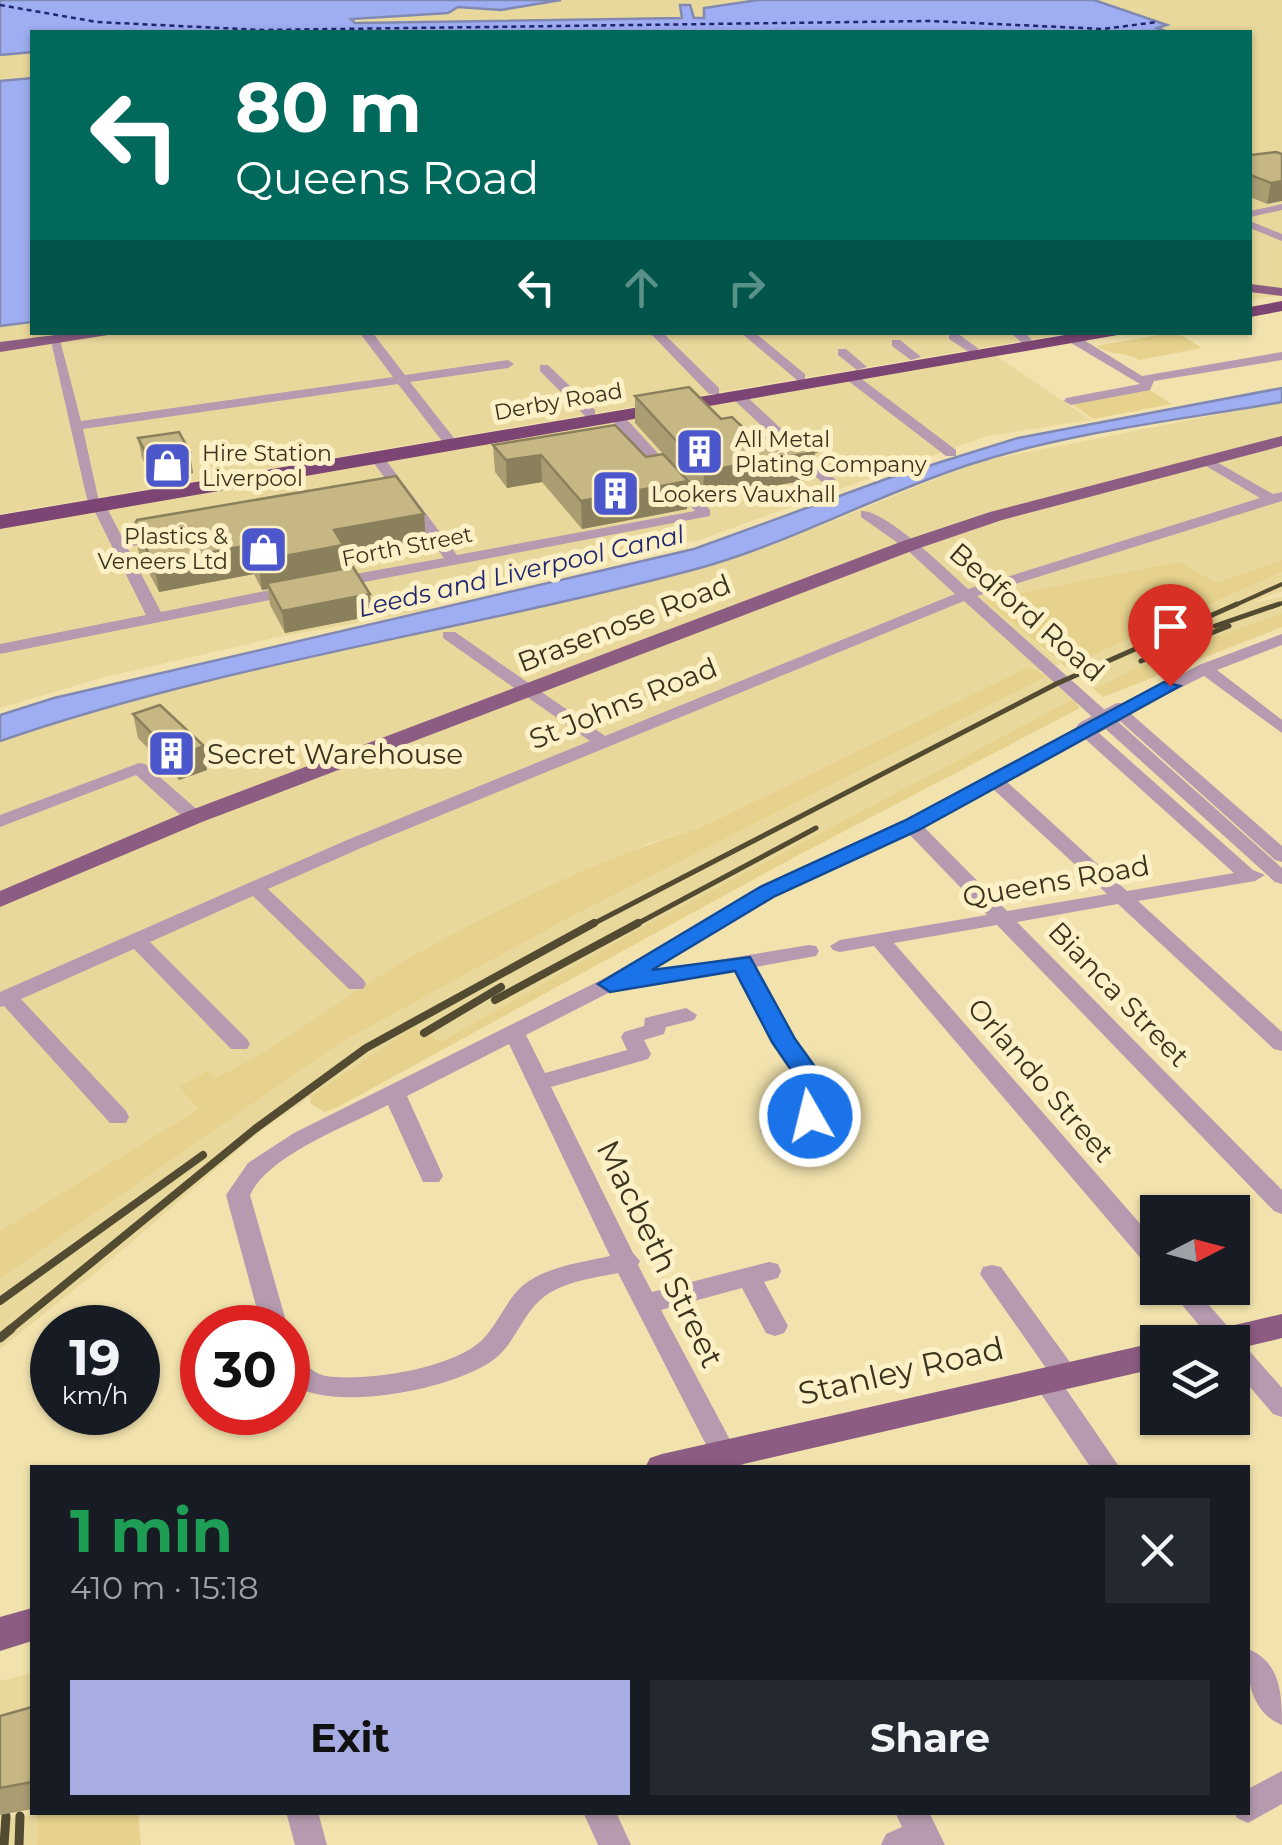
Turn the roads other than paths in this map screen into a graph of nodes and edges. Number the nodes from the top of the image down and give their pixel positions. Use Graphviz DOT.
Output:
graph roads {
  1 [pos="1282,208"];
  2 [pos="1252,214"];
  3 [pos="1252,225"];
  4 [pos="1282,238"];
  5 [pos="95,335"];
  6 [pos="367,335"];
  7 [pos="657,335"];
  8 [pos="750,335"];
  9 [pos="953,336"];
  10 [pos="1021,336"];
  11 [pos="1072,336"];
  12 [pos="54,340"];
  13 [pos="896,344"];
  14 [pos="0,347"];
  15 [pos="973,348"];
  16 [pos="842,352"];
  17 [pos="1282,356"];
  18 [pos="915,357"];
  19 [pos="508,364"];
  20 [pos="544,368"];
  21 [pos="856,372"];
  22 [pos="801,376"];
  23 [pos="1148,380"];
  24 [pos="399,381"];
  25 [pos="714,392"];
  26 [pos="738,396"];
  27 [pos="1071,401"];
  28 [pos="590,413"];
  29 [pos="616,416"];
  30 [pos="77,426"];
  31 [pos="447,438"];
  32 [pos="1282,441"];
  33 [pos="951,453"];
  34 [pos="377,458"];
  35 [pos="1206,460"];
  36 [pos="832,483"];
  37 [pos="403,494"];
  38 [pos="384,497"];
  39 [pos="1276,497"];
  40 [pos="97,502"];
  41 [pos="0,514"];
  42 [pos="866,514"];
  43 [pos="0,522"];
  44 [pos="176,534"];
  45 [pos="120,544"];
  46 [pos="910,545"];
  47 [pos="453,560"];
  48 [pos="324,584"];
  49 [pos="305,588"];
  50 [pos="964,595"];
  51 [pos="155,616"];
  52 [pos="449,635"];
  53 [pos="1282,639"];
  54 [pos="0,649"];
  55 [pos="1205,668"];
  56 [pos="528,689"];
  57 [pos="1119,712"];
  58 [pos="1282,728"];
  59 [pos="1085,730"];
  60 [pos="601,741"];
  61 [pos="994,780"];
  62 [pos="194,817"];
  63 [pos="0,820"];
  64 [pos="912,826"];
  65 [pos="1280,869"];
  66 [pos="1249,876"];
  67 [pos="256,888"];
  68 [pos="1124,898"];
  69 [pos="0,900"];
  70 [pos="1003,918"];
  71 [pos="879,939"];
  72 [pos="137,940"];
  73 [pos="840,946"];
  74 [pos="809,951"];
  75 [pos="742,962"];
  76 [pos="356,984"];
  77 [pos="610,984"];
  78 [pos="4,999"];
  79 [pos="686,1015"];
  80 [pos="514,1032"];
  81 [pos="239,1044"];
  82 [pos="1282,1044"];
  83 [pos="538,1083"];
  84 [pos="394,1092"];
  85 [pos="118,1117"];
  86 [pos="772,1130"];
  87 [pos="430,1176"];
  88 [pos="1282,1205"];
  89 [pos="1140,1240"];
  90 [pos="628,1260"];
  91 [pos="992,1274"];
  92 [pos="645,1304"];
  93 [pos="269,1305"];
  94 [pos="1194,1305"];
  95 [pos="1210,1325"];
  96 [pos="775,1326"];
  97 [pos="1282,1326"];
  98 [pos="1250,1335"];
  99 [pos="1140,1359"];
  100 [pos="1250,1371"];
  101 [pos="1056,1378"];
  102 [pos="310,1382"];
  103 [pos="1282,1406"];
  104 [pos="728,1460"];
  105 [pos="687,1465"];
  106 [pos="1105,1465"];
  107 [pos="30,1626"];
  108 [pos="0,1634"];
  109 [pos="1250,1666"];
  110 [pos="1282,1711"];
  111 [pos="1282,1786"];
  112 [pos="1250,1806"];
  113 [pos="303,1815"];
  114 [pos="600,1815"];
  115 [pos="311,1845"];
  116 [pos="615,1845"];
  1 -- 2 [label="street"];
  3 -- 4 [label="street"];
  5 -- 12 [label="main road"];
  6 -- 24 [label="street"];
  7 -- 25 [label="street"];
  8 -- 22 [label="street"];
  9 -- 15 [label="street"];
  10 -- 11 [label="highway, Derby Road"];
  10 -- 15 [label="highway, Derby Road"];
  11 -- 21 [label="highway, Derby Road"];
  11 -- 23 [label="street"];
  12 -- 14 [label="main road"];
  12 -- 30 [label="street"];
  13 -- 18 [label="street"];
  15 -- 18 [label="highway, Derby Road"];
  16 -- 21 [label="street"];
  17 -- 23 [label="street"];
  18 -- 21 [label="highway, Derby Road"];
  19 -- 24 [label="street"];
  20 -- 28 [label="street"];
  21 -- 22 [label="highway, Derby Road"];
  21 -- 26 [label="highway, Derby Road"];
  21 -- 33 [label="street"];
  22 -- 25 [label="highway, Derby Road"];
  23 -- 27 [label="street"];
  24 -- 30 [label="street"];
  24 -- 31 [label="street"];
  25 -- 28 [label="highway, Derby Road"];
  26 -- 29 [label="highway, Derby Road"];
  26 -- 36 [label="street"];
  28 -- 31 [label="highway, Derby Road"];
  29 -- 34 [label="highway, Derby Road"];
  29 -- 47 [label="street, Forth Street"];
  30 -- 40 [label="street"];
  31 -- 40 [label="highway, Derby Road"];
  32 -- 35 [label="main road, Brasenose Road"];
  34 -- 37 [label="street"];
  34 -- 40 [label="highway, Derby Road"];
  35 -- 39 [label="street"];
  35 -- 46 [label="main road, Brasenose Road"];
  37 -- 38 [label="street"];
  37 -- 47 [label="street"];
  39 -- 50 [label="street, St Johns Road"];
  40 -- 41 [label="highway, Derby Road"];
  40 -- 43 [label="highway, Derby Road"];
  40 -- 45 [label="street"];
  42 -- 46 [label="street, Bedford Road"];
  44 -- 45 [label="street"];
  45 -- 51 [label="street"];
  46 -- 50 [label="street, Bedford Road"];
  46 -- 56 [label="main road, Brasenose Road"];
  47 -- 48 [label="street, Forth Street"];
  49 -- 51 [label="street"];
  50 -- 60 [label="street, St Johns Road"];
  50 -- 65 [label="street, Bedford Road"];
  51 -- 54 [label="street"];
  52 -- 56 [label="street"];
  53 -- 55 [label="street"];
  55 -- 57 [label="street"];
  55 -- 58 [label="street"];
  56 -- 60 [label="street"];
  56 -- 62 [label="main road, Brasenose Road"];
  57 -- 59 [label="street, bridge"];
  57 -- 65 [label="street, Bedford Road"];
  59 -- 61 [label="street"];
  59 -- 66 [label="street"];
  60 -- 67 [label="street, St Johns Road"];
  61 -- 64 [label="street"];
  61 -- 68 [label="street"];
  62 -- 63 [label="street"];
  62 -- 69 [label="main road, Brasenose Road"];
  64 -- 70 [label="street, Bianca Street"];
  64 -- 77 [label="street"];
  65 -- 66 [label="street, Queens Road"];
  66 -- 68 [label="street, Queens Road"];
  67 -- 72 [label="street, St Johns Road"];
  67 -- 76 [label="street"];
  68 -- 70 [label="street, Queens Road"];
  68 -- 82 [label="street"];
  70 -- 71 [label="street, Queens Road"];
  70 -- 88 [label="street, Bianca Street"];
  71 -- 73 [label="street, Queens Road"];
  71 -- 89 [label="street, Orlando Street"];
  72 -- 78 [label="street, St Johns Road"];
  72 -- 81 [label="street"];
  74 -- 75 [label="street"];
  75 -- 77 [label="street"];
  75 -- 86 [label="street"];
  77 -- 80 [label="street"];
  78 -- 85 [label="street"];
  79 -- 83 [label="street"];
  80 -- 83 [label="street, Macbeth Street"];
  80 -- 84 [label="street"];
  83 -- 90 [label="street, Macbeth Street"];
  84 -- 87 [label="street"];
  84 -- 93 [label="street"];
  90 -- 92 [label="street, Macbeth Street"];
  90 -- 102 [label="street"];
  91 -- 101 [label="street"];
  92 -- 96 [label="street"];
  92 -- 104 [label="street, Macbeth Street"];
  94 -- 95 [label="street"];
  97 -- 98 [label="main road"];
  99 -- 101 [label="main road, Stanley Road"];
  100 -- 103 [label="street"];
  101 -- 104 [label="main road, Stanley Road"];
  101 -- 106 [label="street"];
  104 -- 105 [label="main road, Stanley Road"];
  107 -- 108 [label="main road"];
  109 -- 110 [label="street"];
  111 -- 112 [label="street"];
  113 -- 115 [label="street"];
  114 -- 116 [label="street"];
}
